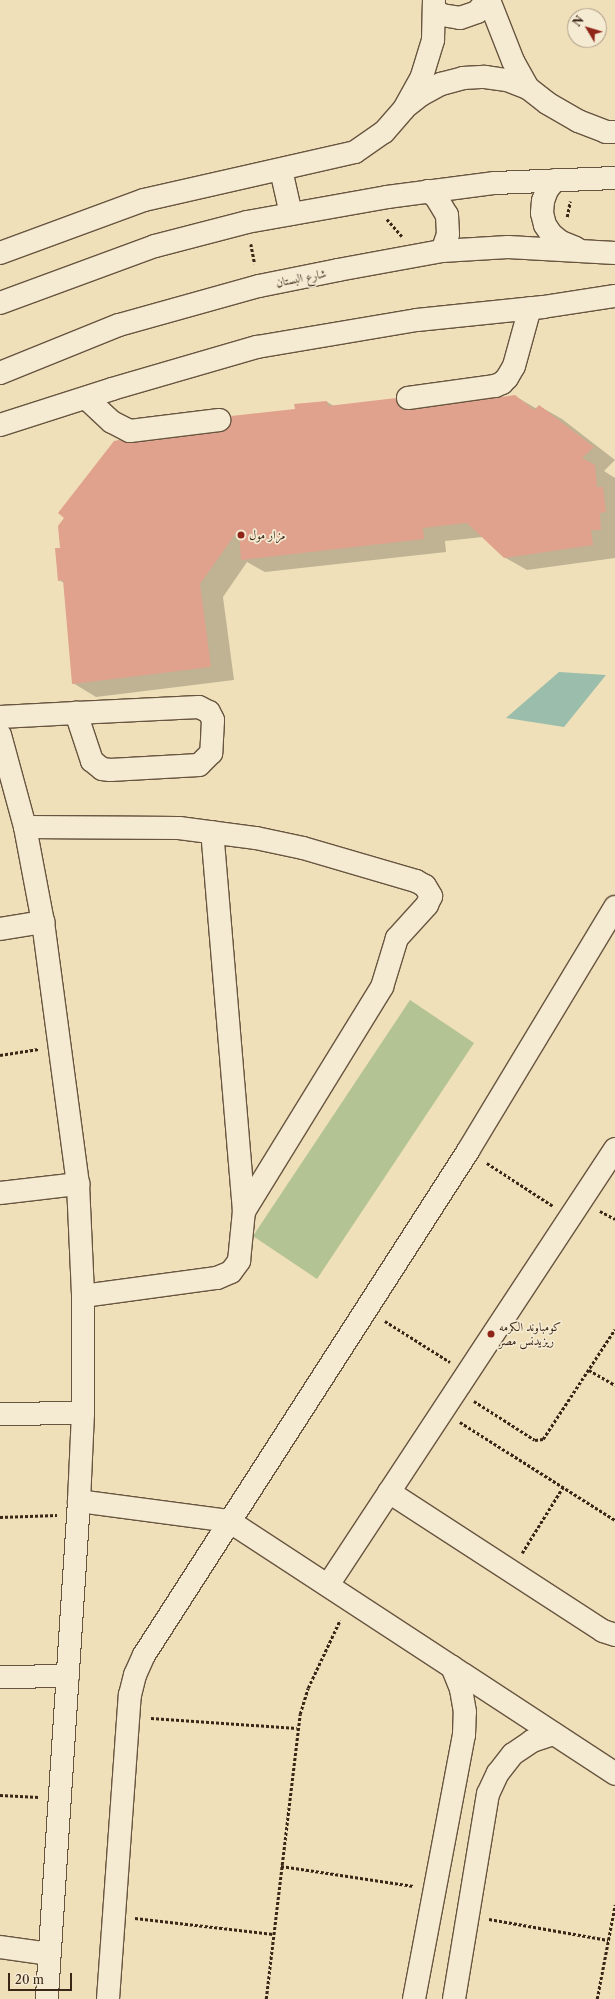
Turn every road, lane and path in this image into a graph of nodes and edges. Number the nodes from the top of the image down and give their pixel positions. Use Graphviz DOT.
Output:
graph roads {
  1 [pos="488,0"];
  2 [pos="434,5"];
  3 [pos="528,88"];
  4 [pos="404,109"];
  5 [pos="615,132"];
  6 [pos="281,170"];
  7 [pos="615,178"];
  8 [pos="555,180"];
  9 [pos="428,191"];
  10 [pos="571,199"];
  11 [pos="290,214"];
  12 [pos="566,220"];
  13 [pos="247,222"];
  14 [pos="442,251"];
  15 [pos="582,251"];
  16 [pos="0,253"];
  17 [pos="615,253"];
  18 [pos="259,286"];
  19 [pos="615,296"];
  20 [pos="0,303"];
  21 [pos="530,308"];
  22 [pos="6,370"];
  23 [pos="0,391"];
  24 [pos="86,398"];
  25 [pos="408,398"];
  26 [pos="219,420"];
  27 [pos="0,425"];
  28 [pos="76,713"];
  29 [pos="0,717"];
  30 [pos="0,735"];
  31 [pos="25,827"];
  32 [pos="212,832"];
  33 [pos="612,918"];
  34 [pos="43,922"];
  35 [pos="0,929"];
  36 [pos="60,1046"];
  37 [pos="0,1055"];
  38 [pos="615,1149"];
  39 [pos="468,1150"];
  40 [pos="78,1184"];
  41 [pos="0,1193"];
  42 [pos="244,1211"];
  43 [pos="570,1217"];
  44 [pos="83,1296"];
  45 [pos="366,1308"];
  46 [pos="615,1329"];
  47 [pos="589,1370"];
  48 [pos="462,1382"];
  49 [pos="615,1385"];
  50 [pos="443,1411"];
  51 [pos="83,1413"];
  52 [pos="0,1414"];
  53 [pos="564,1487"];
  54 [pos="390,1492"];
  55 [pos="78,1507"];
  56 [pos="0,1517"];
  57 [pos="615,1520"];
  58 [pos="229,1521"];
  59 [pos="511,1571"];
  60 [pos="328,1585"];
  61 [pos="350,1599"];
  62 [pos="615,1635"];
  63 [pos="452,1667"];
  64 [pos="68,1676"];
  65 [pos="0,1677"];
  66 [pos="128,1717"];
  67 [pos="298,1728"];
  68 [pos="554,1734"];
  69 [pos="615,1774"];
  70 [pos="0,1795"];
  71 [pos="60,1798"];
  72 [pos="282,1866"];
  73 [pos="434,1889"];
  74 [pos="615,1905"];
  75 [pos="114,1915"];
  76 [pos="468,1915"];
  77 [pos="273,1934"];
  78 [pos="608,1940"];
  79 [pos="0,1947"];
  80 [pos="50,1954"];
  81 [pos="47,1999"];
  82 [pos="108,1999"];
  83 [pos="266,1999"];
  84 [pos="414,1999"];
  85 [pos="454,1999"];
  86 [pos="597,1999"];
  1 -- 2 [label="street"];
  1 -- 3 [label="street"];
  2 -- 4 [label="street"];
  3 -- 4 [label="street"];
  3 -- 5 [label="street"];
  4 -- 6 [label="street"];
  6 -- 11 [label="street"];
  6 -- 16 [label="street"];
  7 -- 8 [label="street"];
  8 -- 9 [label="street"];
  8 -- 15 [label="street"];
  9 -- 11 [label="street"];
  9 -- 14 [label="street"];
  10 -- 12 [label="path"];
  11 -- 13 [label="street"];
  13 -- 18 [label="path"];
  13 -- 20 [label="street"];
  14 -- 15 [label="street, شارع البستان"];
  14 -- 18 [label="street, شارع البستان"];
  15 -- 17 [label="street, شارع البستان"];
  18 -- 22 [label="street, شارع البستان"];
  19 -- 21 [label="street"];
  21 -- 24 [label="street"];
  21 -- 25 [label="street"];
  22 -- 23 [label="street"];
  24 -- 26 [label="street"];
  24 -- 27 [label="street"];
  28 -- 28 [label="street"];
  28 -- 29 [label="street"];
  30 -- 31 [label="street"];
  31 -- 32 [label="street"];
  31 -- 34 [label="street"];
  32 -- 42 [label="street"];
  32 -- 42 [label="street"];
  33 -- 39 [label="street"];
  34 -- 35 [label="street"];
  34 -- 36 [label="street"];
  36 -- 37 [label="path"];
  36 -- 40 [label="street"];
  38 -- 43 [label="street"];
  39 -- 43 [label="path"];
  39 -- 45 [label="street"];
  40 -- 41 [label="street"];
  40 -- 44 [label="street"];
  42 -- 44 [label="street"];
  43 -- 48 [label="street"];
  44 -- 51 [label="street"];
  45 -- 48 [label="path"];
  45 -- 58 [label="street"];
  46 -- 47 [label="path"];
  47 -- 48 [label="path"];
  47 -- 49 [label="path"];
  48 -- 50 [label="street"];
  50 -- 53 [label="path"];
  50 -- 54 [label="street"];
  51 -- 52 [label="street"];
  51 -- 55 [label="street"];
  53 -- 57 [label="path"];
  53 -- 59 [label="path"];
  54 -- 59 [label="street"];
  54 -- 60 [label="street"];
  55 -- 56 [label="path"];
  55 -- 58 [label="street"];
  55 -- 64 [label="street"];
  58 -- 60 [label="street"];
  58 -- 66 [label="street"];
  59 -- 62 [label="street"];
  60 -- 61 [label="street"];
  61 -- 63 [label="street"];
  61 -- 67 [label="path"];
  63 -- 68 [label="street"];
  63 -- 73 [label="street"];
  64 -- 65 [label="street"];
  64 -- 71 [label="street"];
  66 -- 67 [label="path"];
  66 -- 75 [label="street"];
  67 -- 72 [label="path"];
  68 -- 69 [label="street"];
  68 -- 76 [label="street"];
  70 -- 71 [label="path"];
  71 -- 80 [label="street"];
  72 -- 73 [label="path"];
  72 -- 77 [label="path"];
  73 -- 84 [label="street"];
  74 -- 78 [label="path"];
  75 -- 77 [label="path"];
  75 -- 82 [label="street"];
  76 -- 78 [label="path"];
  76 -- 85 [label="street"];
  77 -- 83 [label="path"];
  78 -- 86 [label="path"];
  79 -- 80 [label="street"];
  80 -- 81 [label="street"];
}
